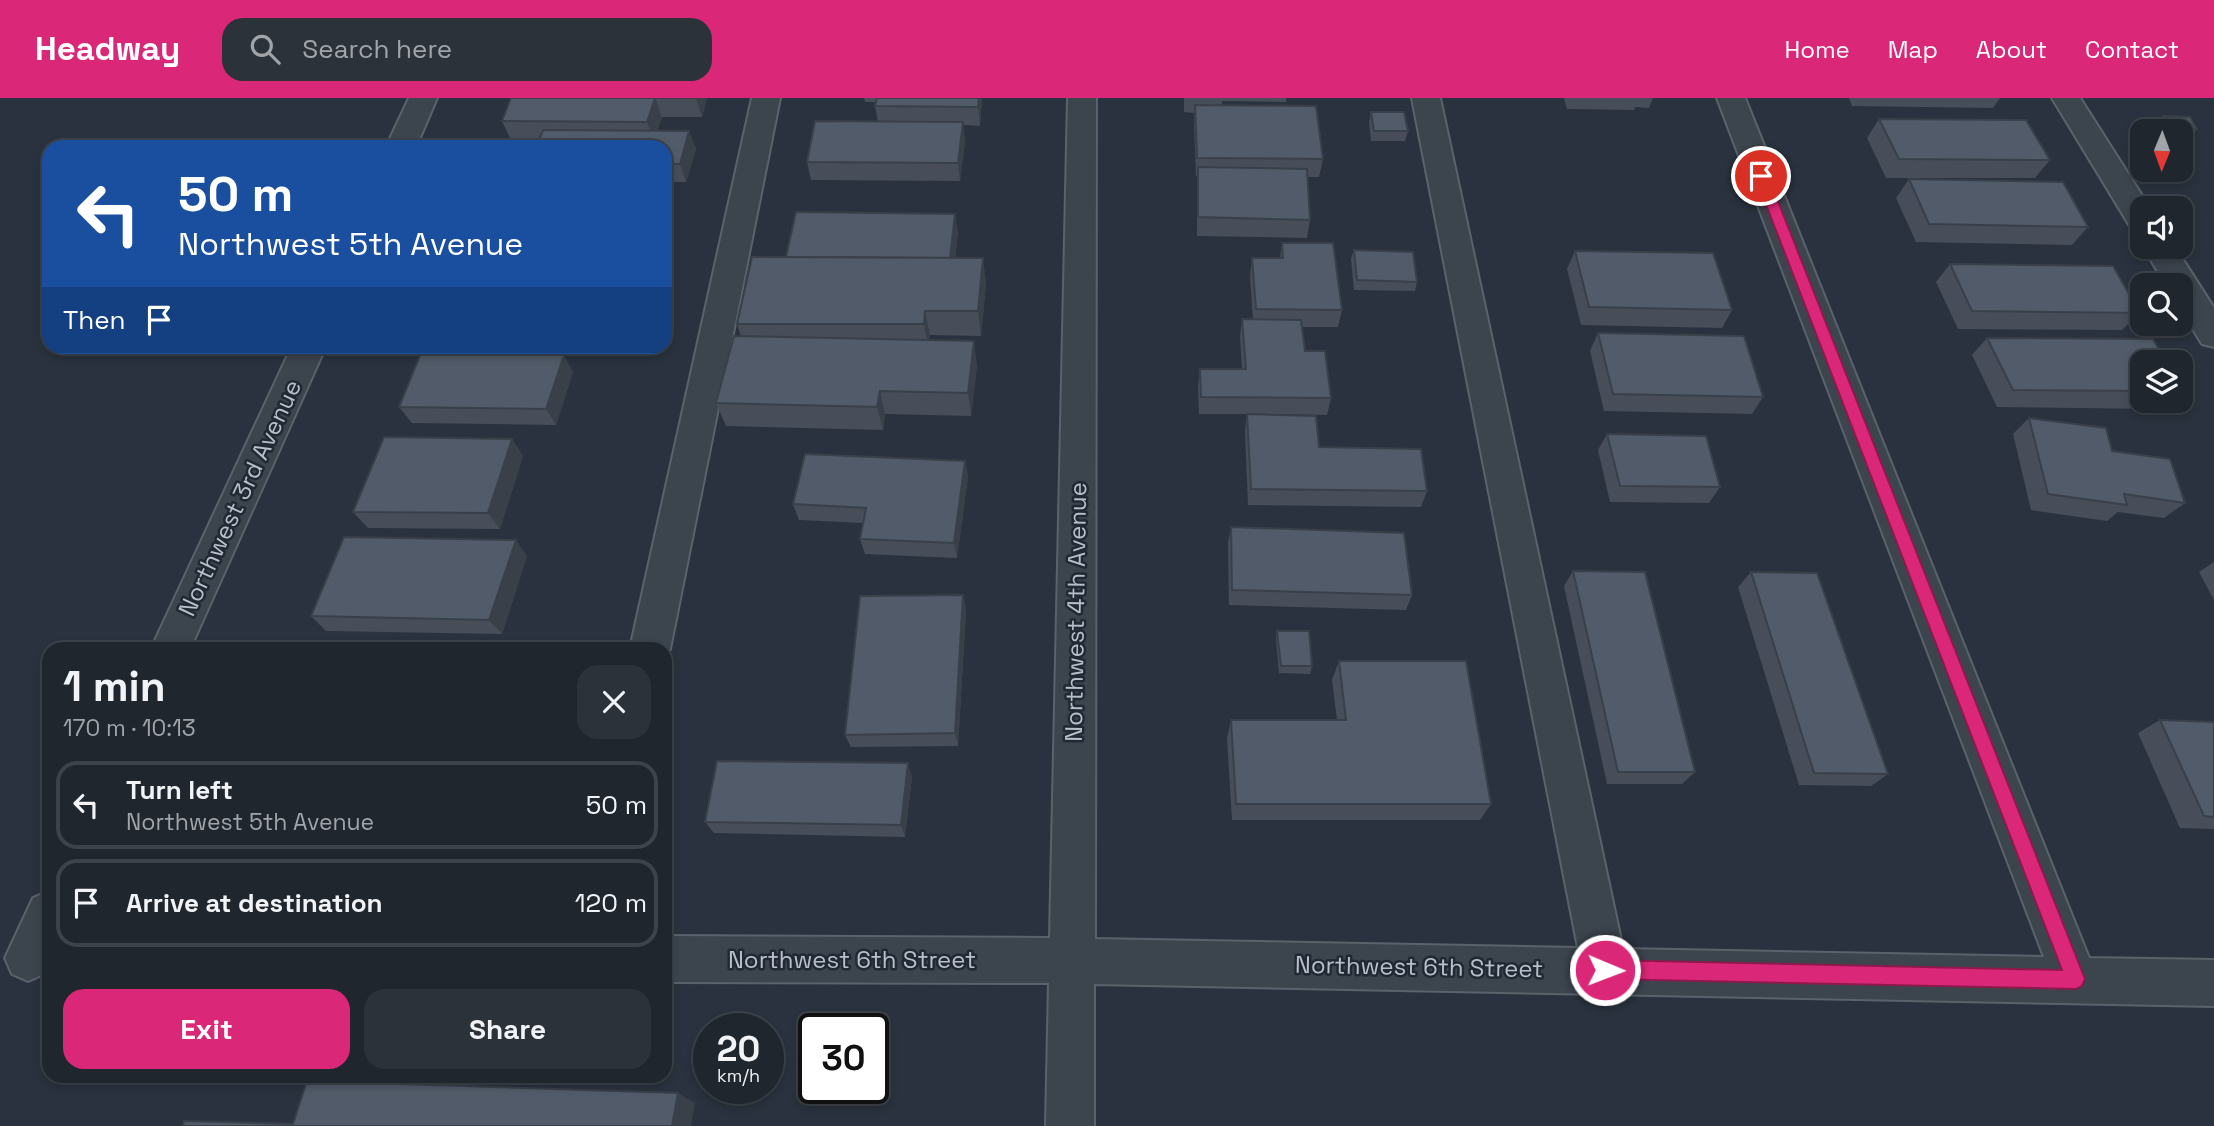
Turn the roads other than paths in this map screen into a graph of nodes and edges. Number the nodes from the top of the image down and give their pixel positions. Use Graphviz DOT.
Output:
graph roads {
  1 [pos="423,98"];
  2 [pos="766,98"];
  3 [pos="1082,98"];
  4 [pos="1426,98"];
  5 [pos="1731,98"];
  6 [pos="2066,98"];
  7 [pos="404,140"];
  8 [pos="2130,201"];
  9 [pos="2166,259"];
  10 [pos="2214,335"];
  11 [pos="305,354"];
  12 [pos="173,642"];
  13 [pos="651,642"];
  14 [pos="42,927"];
  15 [pos="26,958"];
  16 [pos="672,959"];
  17 [pos="1072,961"];
  18 [pos="1605,970"];
  19 [pos="2076,979"];
  20 [pos="2214,983"];
  21 [pos="1070,1126"];
  1 -- 7 [label="street"];
  2 -- 13 [label="street"];
  3 -- 17 [label="street, Northwest 4th Avenue"];
  4 -- 18 [label="street"];
  5 -- 19 [label="street"];
  6 -- 8 [label="street"];
  9 -- 10 [label="street"];
  11 -- 12 [label="street, Northwest 3rd Avenue"];
  14 -- 15 [label="street"];
  16 -- 17 [label="street, Northwest 6th Street"];
  17 -- 18 [label="street, Northwest 6th Street"];
  17 -- 21 [label="street, Northwest 4th Avenue"];
  18 -- 19 [label="street, Northwest 6th Street"];
  19 -- 20 [label="street, Northwest 6th Street"];
}
